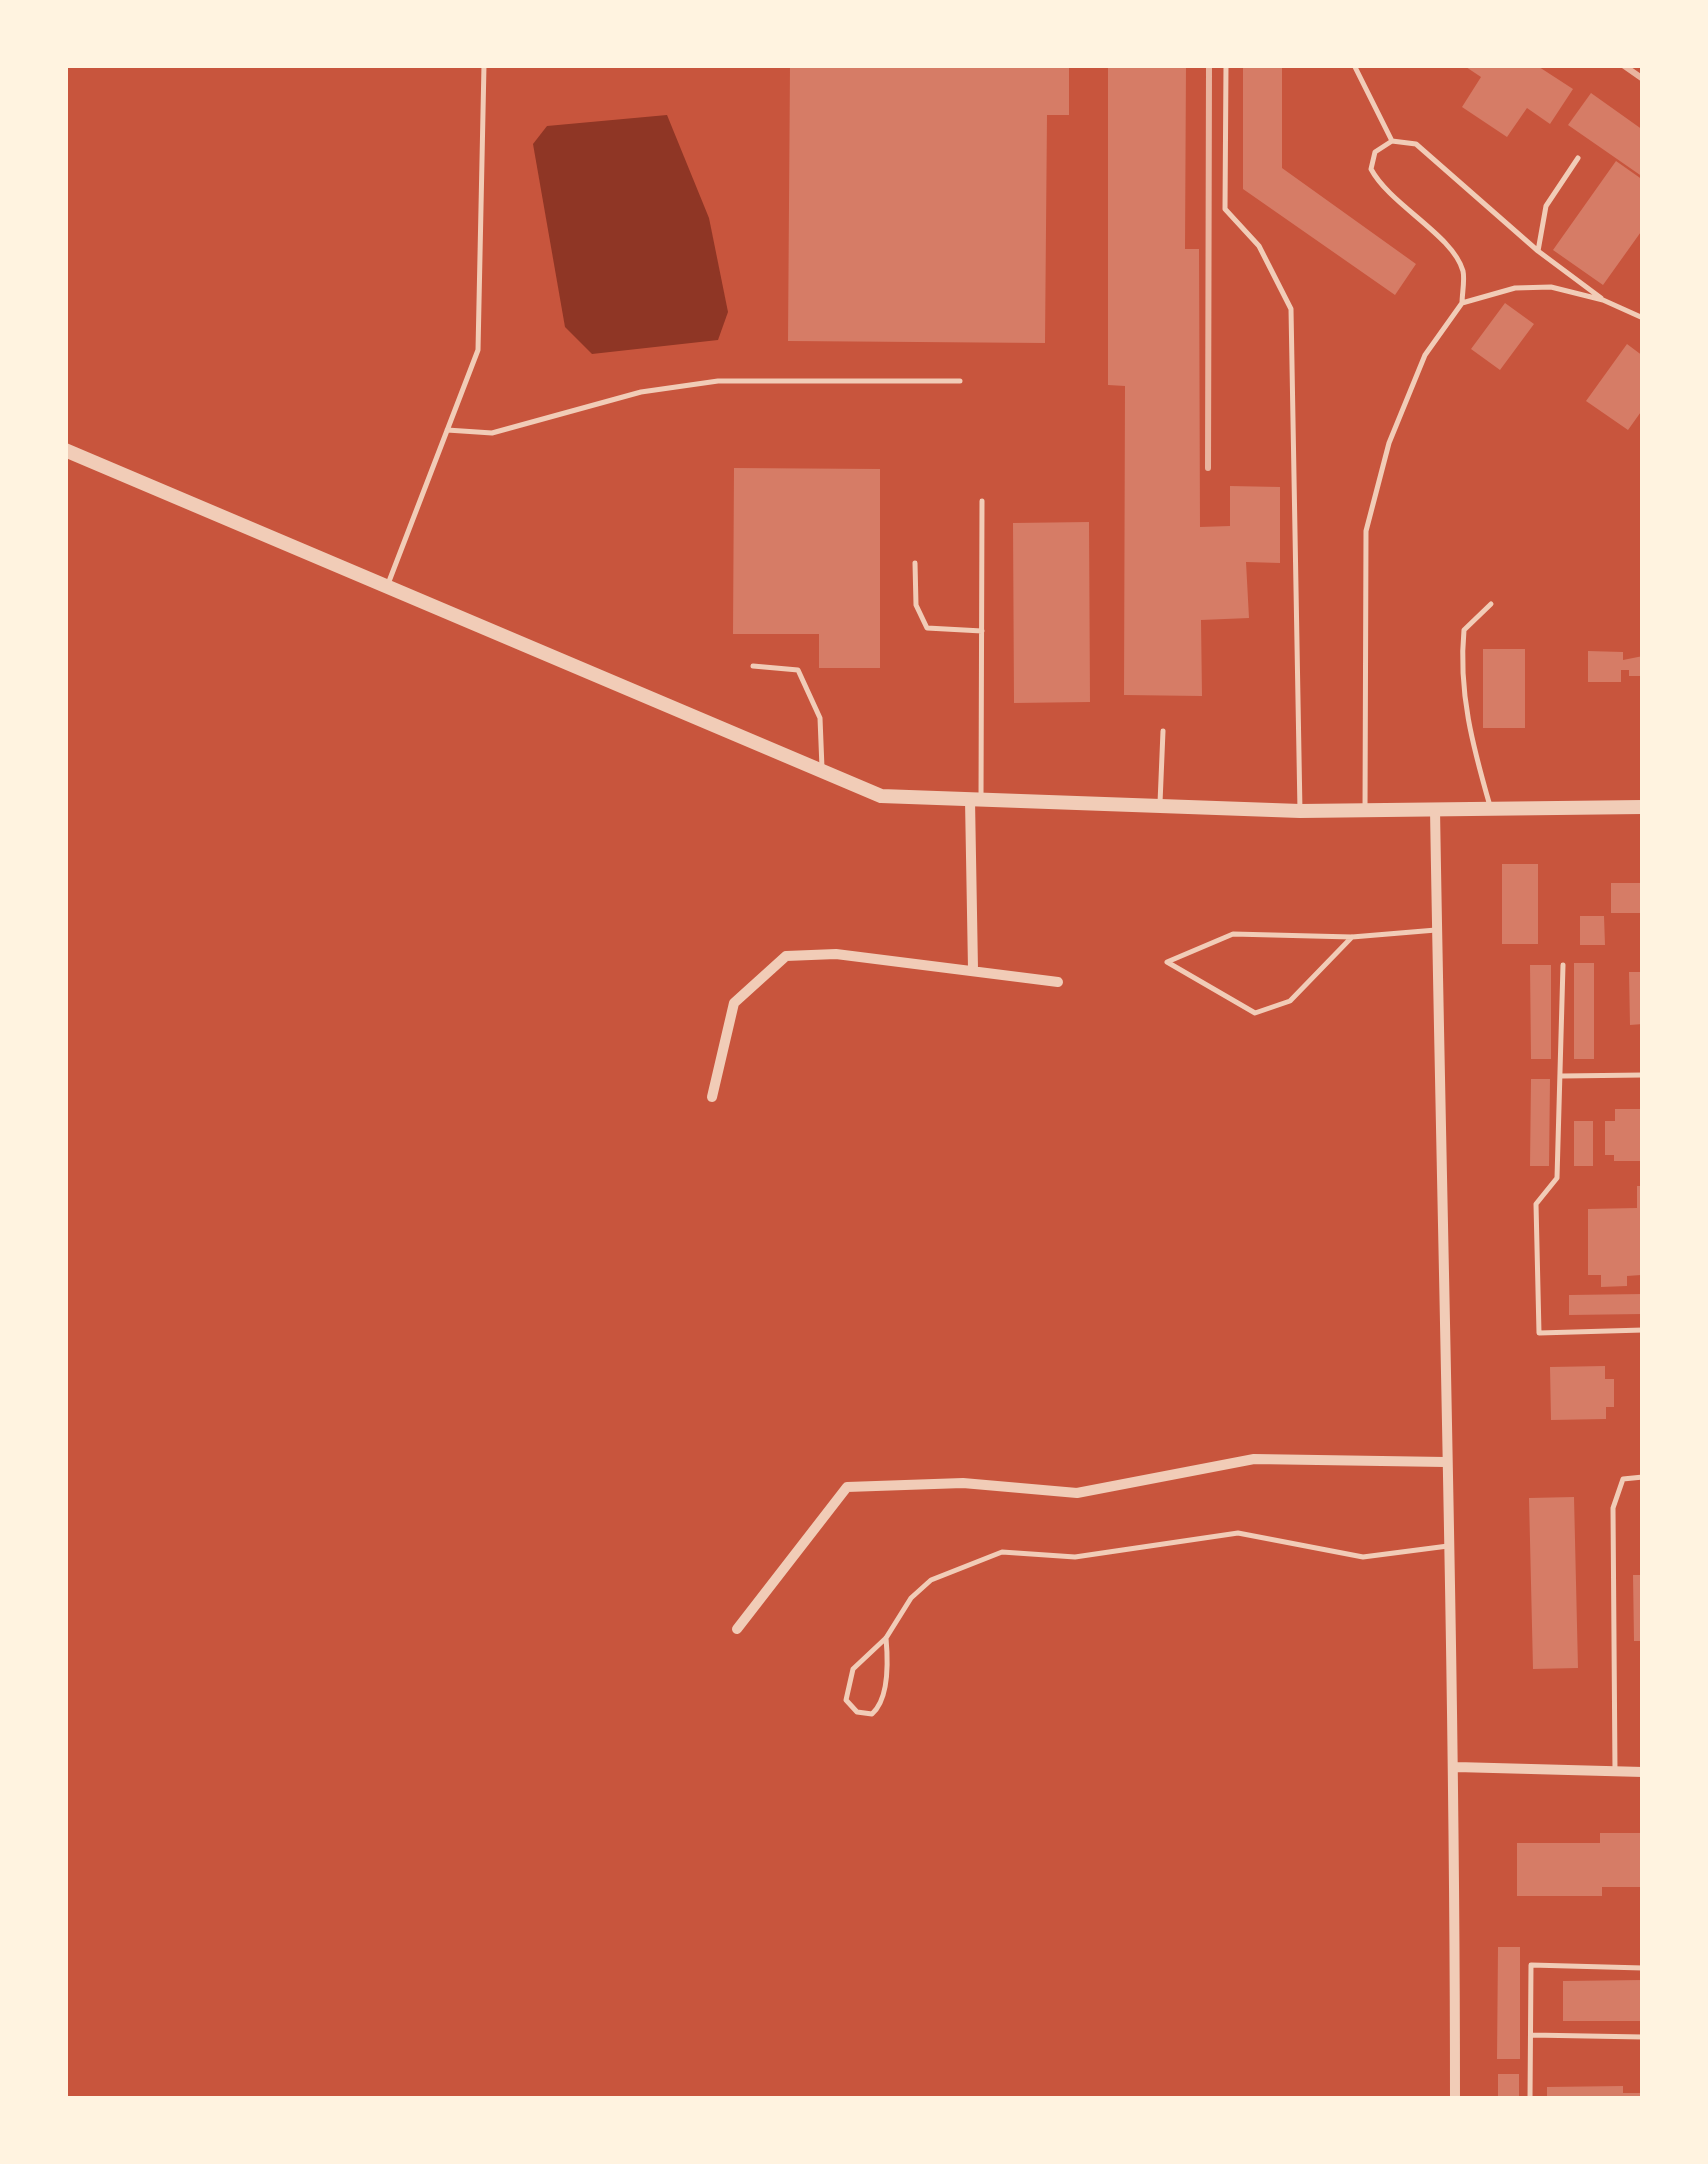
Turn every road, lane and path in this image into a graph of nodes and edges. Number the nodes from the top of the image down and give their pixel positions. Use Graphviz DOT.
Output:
graph roads {
  1 [pos="484,65"];
  2 [pos="1226,65"];
  3 [pos="1354,65"];
  4 [pos="1392,141"];
  5 [pos="1578,158"];
  6 [pos="1538,250"];
  7 [pos="1603,300"];
  8 [pos="1462,303"];
  9 [pos="1643,318"];
  10 [pos="960,381"];
  11 [pos="446,430"];
  12 [pos="65,450"];
  13 [pos="982,501"];
  14 [pos="914,563"];
  15 [pos="387,587"];
  16 [pos="1491,604"];
  17 [pos="982,630"];
  18 [pos="754,666"];
  19 [pos="1164,731"];
  20 [pos="822,771"];
  21 [pos="975,801"];
  22 [pos="1160,804"];
  23 [pos="1643,807"];
  24 [pos="1435,809"];
  25 [pos="1490,809"];
  26 [pos="1300,810"];
  27 [pos="1364,810"];
  28 [pos="1437,930"];
  29 [pos="1352,937"];
  30 [pos="1564,965"];
  31 [pos="973,969"];
  32 [pos="1058,982"];
  33 [pos="1562,1076"];
  34 [pos="1643,1076"];
  35 [pos="712,1098"];
  36 [pos="1643,1330"];
  37 [pos="1445,1462"];
  38 [pos="1643,1477"];
  39 [pos="1448,1546"];
  40 [pos="737,1629"];
  41 [pos="886,1638"];
  42 [pos="1456,1766"];
  43 [pos="1615,1771"];
  44 [pos="1643,1772"];
  45 [pos="1643,1968"];
  46 [pos="1530,2036"];
  47 [pos="1643,2036"];
  48 [pos="1455,2099"];
  49 [pos="1530,2099"];
  1 -- 11 [label="lane"];
  2 -- 26 [label="lane"];
  3 -- 4 [label="lane"];
  4 -- 6 [label="lane"];
  4 -- 8 [label="lane"];
  5 -- 6 [label="lane"];
  6 -- 7 [label="lane"];
  7 -- 8 [label="lane"];
  7 -- 9 [label="lane"];
  8 -- 27 [label="lane"];
  10 -- 11 [label="lane"];
  11 -- 15 [label="lane"];
  12 -- 15 [label="street"];
  13 -- 17 [label="lane"];
  14 -- 17 [label="lane"];
  15 -- 20 [label="street"];
  16 -- 25 [label="lane"];
  17 -- 21 [label="lane"];
  18 -- 20 [label="lane"];
  19 -- 22 [label="lane"];
  20 -- 21 [label="street"];
  21 -- 22 [label="street"];
  21 -- 31 [label="street"];
  22 -- 26 [label="street"];
  23 -- 25 [label="street"];
  24 -- 25 [label="street"];
  24 -- 27 [label="street"];
  24 -- 28 [label="street"];
  26 -- 27 [label="street"];
  28 -- 29 [label="lane"];
  28 -- 37 [label="street"];
  29 -- 29 [label="lane"];
  30 -- 33 [label="lane"];
  31 -- 32 [label="street"];
  31 -- 35 [label="street"];
  33 -- 34 [label="lane"];
  33 -- 36 [label="lane"];
  37 -- 39 [label="street"];
  37 -- 40 [label="street"];
  38 -- 43 [label="lane"];
  39 -- 41 [label="lane"];
  39 -- 42 [label="street"];
  41 -- 41 [label="lane"];
  42 -- 43 [label="street"];
  42 -- 48 [label="street"];
  43 -- 44 [label="street"];
  45 -- 46 [label="lane"];
  46 -- 47 [label="lane"];
  46 -- 49 [label="lane"];
}
